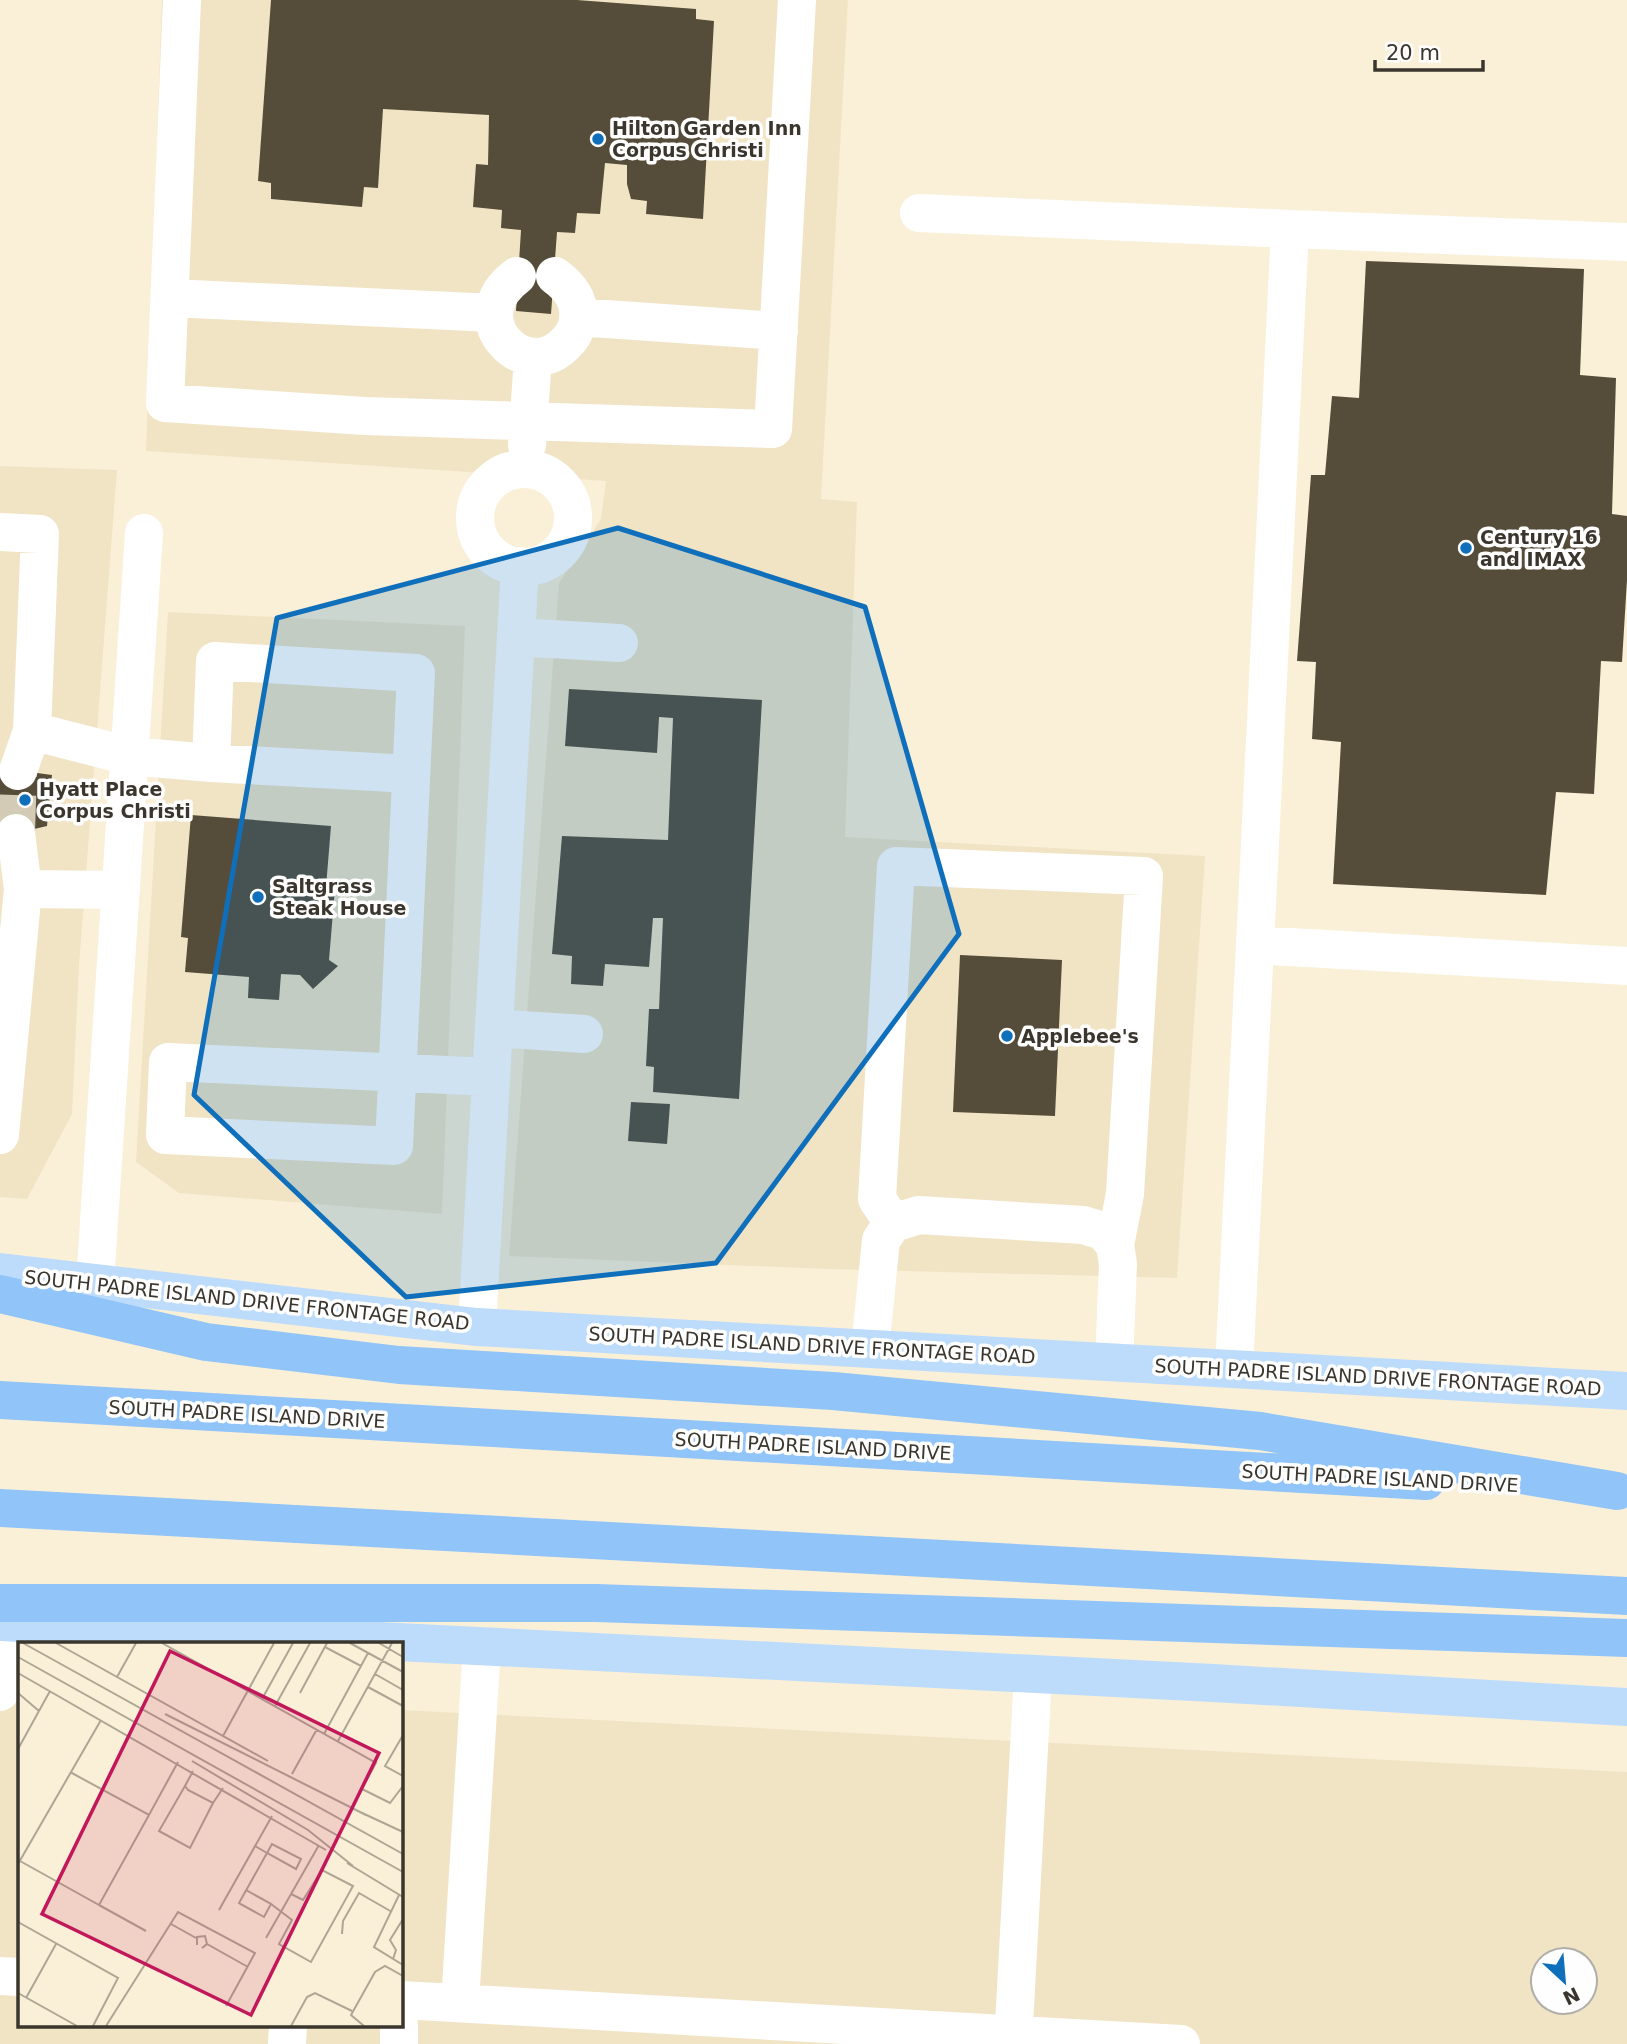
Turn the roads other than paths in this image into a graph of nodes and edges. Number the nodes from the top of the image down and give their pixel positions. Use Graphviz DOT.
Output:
graph roads {
  1 [pos="182,0"];
  2 [pos="797,0"];
  3 [pos="919,213"];
  4 [pos="1290,229"];
  5 [pos="1627,242"];
  6 [pos="517,276"];
  7 [pos="555,276"];
  8 [pos="170,298"];
  9 [pos="494,313"];
  10 [pos="579,317"];
  11 [pos="779,331"];
  12 [pos="533,357"];
  13 [pos="529,421"];
  14 [pos="526,468"];
  15 [pos="0,532"];
  16 [pos="144,533"];
  17 [pos="520,566"];
  18 [pos="516,636"];
  19 [pos="619,643"];
  20 [pos="32,731"];
  21 [pos="129,756"];
  22 [pos="211,762"];
  23 [pos="18,771"];
  24 [pos="411,774"];
  25 [pos="16,833"];
  26 [pos="23,889"];
  27 [pos="121,890"];
  28 [pos="1255,945"];
  29 [pos="1627,966"];
  30 [pos="494,1028"];
  31 [pos="584,1034"];
  32 [pos="110,1059"];
  33 [pos="168,1062"];
  34 [pos="398,1074"];
  35 [pos="491,1077"];
  36 [pos="105,1132"];
  37 [pos="0,1135"];
  38 [pos="165,1135"];
  39 [pos="893,1223"];
  40 [pos="1115,1245"];
  41 [pos="0,1272"];
  42 [pos="95,1283"];
  43 [pos="0,1294"];
  44 [pos="477,1327"];
  45 [pos="870,1349"];
  46 [pos="1114,1362"];
  47 [pos="1234,1368"];
  48 [pos="1627,1391"];
  49 [pos="0,1400"];
  50 [pos="1622,1492"];
  51 [pos="0,1508"];
  52 [pos="1627,1596"];
  53 [pos="2,1616"];
  54 [pos="1627,1638"];
  55 [pos="482,1646"];
  56 [pos="1033,1674"];
  57 [pos="0,1692"];
  58 [pos="1627,1707"];
  59 [pos="0,1976"];
  60 [pos="18,1977"];
  61 [pos="402,2000"];
  62 [pos="460,2003"];
  63 [pos="288,2026"];
  64 [pos="399,2026"];
  65 [pos="688,2030"];
  66 [pos="800,2033"];
  67 [pos="898,2036"];
  68 [pos="1013,2039"];
  69 [pos="287,2044"];
  70 [pos="399,2044"];
  71 [pos="1181,2044"];
  1 -- 8 [label="lane"];
  2 -- 11 [label="lane"];
  3 -- 4 [label="lane"];
  4 -- 5 [label="lane"];
  4 -- 28 [label="lane"];
  6 -- 9 [label="lane"];
  7 -- 10 [label="lane"];
  8 -- 9 [label="lane"];
  8 -- 13 [label="lane"];
  9 -- 12 [label="lane"];
  10 -- 11 [label="lane"];
  10 -- 12 [label="lane"];
  11 -- 13 [label="lane"];
  12 -- 13 [label="lane"];
  13 -- 14 [label="lane"];
  14 -- 17 [label="lane"];
  14 -- 17 [label="lane"];
  15 -- 20 [label="lane"];
  16 -- 21 [label="lane"];
  17 -- 18 [label="lane"];
  18 -- 19 [label="lane"];
  18 -- 30 [label="lane"];
  20 -- 21 [label="lane"];
  20 -- 23 [label="lane"];
  21 -- 22 [label="lane"];
  21 -- 27 [label="lane"];
  22 -- 24 [label="lane"];
  22 -- 24 [label="lane"];
  24 -- 34 [label="lane"];
  25 -- 26 [label="lane"];
  26 -- 27 [label="lane"];
  26 -- 37 [label="lane"];
  27 -- 32 [label="lane"];
  28 -- 29 [label="lane"];
  28 -- 47 [label="lane"];
  30 -- 31 [label="lane"];
  30 -- 35 [label="lane"];
  32 -- 33 [label="lane"];
  32 -- 36 [label="lane"];
  33 -- 34 [label="lane"];
  33 -- 38 [label="lane"];
  34 -- 35 [label="lane"];
  34 -- 38 [label="lane"];
  35 -- 44 [label="lane"];
  36 -- 38 [label="lane"];
  36 -- 42 [label="lane"];
  39 -- 40 [label="lane"];
  39 -- 40 [label="lane"];
  39 -- 45 [label="lane"];
  40 -- 46 [label="lane"];
  41 -- 42 [label="main road, SOUTH PADRE ISLAND DRIVE FRONTAGE ROAD"];
  42 -- 44 [label="main road, SOUTH PADRE ISLAND DRIVE FRONTAGE ROAD"];
  43 -- 50 [label="highway"];
  44 -- 45 [label="main road, SOUTH PADRE ISLAND DRIVE FRONTAGE ROAD"];
  45 -- 46 [label="main road, SOUTH PADRE ISLAND DRIVE FRONTAGE ROAD"];
  46 -- 47 [label="main road, SOUTH PADRE ISLAND DRIVE FRONTAGE ROAD"];
  47 -- 48 [label="main road, SOUTH PADRE ISLAND DRIVE FRONTAGE ROAD"];
  49 -- 50 [label="highway, SOUTH PADRE ISLAND DRIVE"];
  51 -- 52 [label="highway"];
  53 -- 54 [label="highway"];
  53 -- 55 [label="main road"];
  53 -- 57 [label="lane"];
  55 -- 56 [label="main road"];
  55 -- 62 [label="lane"];
  56 -- 58 [label="main road"];
  56 -- 68 [label="lane"];
  59 -- 60 [label="lane"];
  61 -- 62 [label="lane"];
  62 -- 65 [label="lane"];
  63 -- 69 [label="lane"];
  64 -- 70 [label="lane"];
  65 -- 66 [label="lane"];
  66 -- 67 [label="lane"];
  67 -- 68 [label="lane"];
  68 -- 71 [label="lane"];
}
